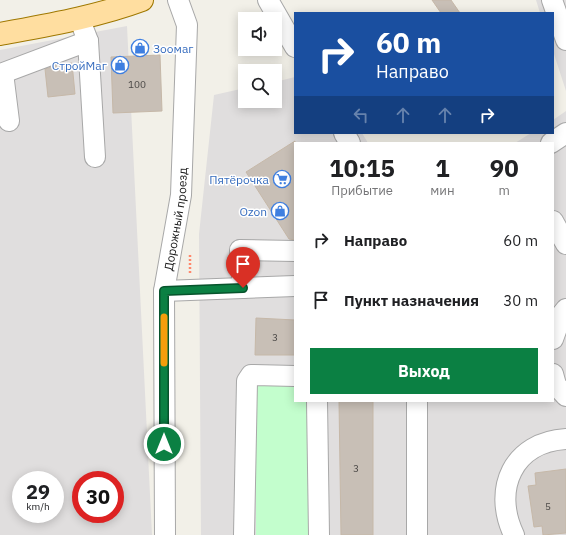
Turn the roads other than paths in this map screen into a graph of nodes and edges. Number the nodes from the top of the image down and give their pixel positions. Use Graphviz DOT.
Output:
graph roads {
  1 [pos="142,0"];
  2 [pos="178,0"];
  3 [pos="268,0"];
  4 [pos="552,0"];
  5 [pos="108,6"];
  6 [pos="79,19"];
  7 [pos="0,34"];
  8 [pos="565,37"];
  9 [pos="88,41"];
  10 [pos="294,45"];
  11 [pos="9,121"];
  12 [pos="566,133"];
  13 [pos="552,142"];
  14 [pos="96,157"];
  15 [pos="554,223"];
  16 [pos="566,244"];
  17 [pos="294,251"];
  18 [pos="294,286"];
  19 [pos="243,288"];
  20 [pos="164,291"];
  21 [pos="566,309"];
  22 [pos="554,336"];
  23 [pos="294,376"];
  24 [pos="554,378"];
  25 [pos="566,396"];
  26 [pos="317,402"];
  27 [pos="417,402"];
  28 [pos="566,439"];
  29 [pos="164,535"];
  30 [pos="244,535"];
  31 [pos="320,535"];
  32 [pos="417,535"];
  33 [pos="514,535"];
  1 -- 5 [label="main road"];
  2 -- 20 [label="street, Дорожный проезд"];
  3 -- 10 [label="street"];
  4 -- 8 [label="street"];
  5 -- 6 [label="main road"];
  6 -- 7 [label="main road"];
  6 -- 9 [label="street"];
  9 -- 11 [label="street"];
  9 -- 14 [label="street"];
  12 -- 13 [label="street"];
  15 -- 16 [label="street"];
  17 -- 19 [label="street"];
  18 -- 19 [label="street"];
  19 -- 20 [label="street"];
  20 -- 29 [label="street, Дорожный проезд"];
  21 -- 22 [label="street"];
  23 -- 30 [label="street"];
  24 -- 25 [label="street"];
  26 -- 31 [label="street"];
  27 -- 32 [label="street"];
  28 -- 33 [label="street"];
}
